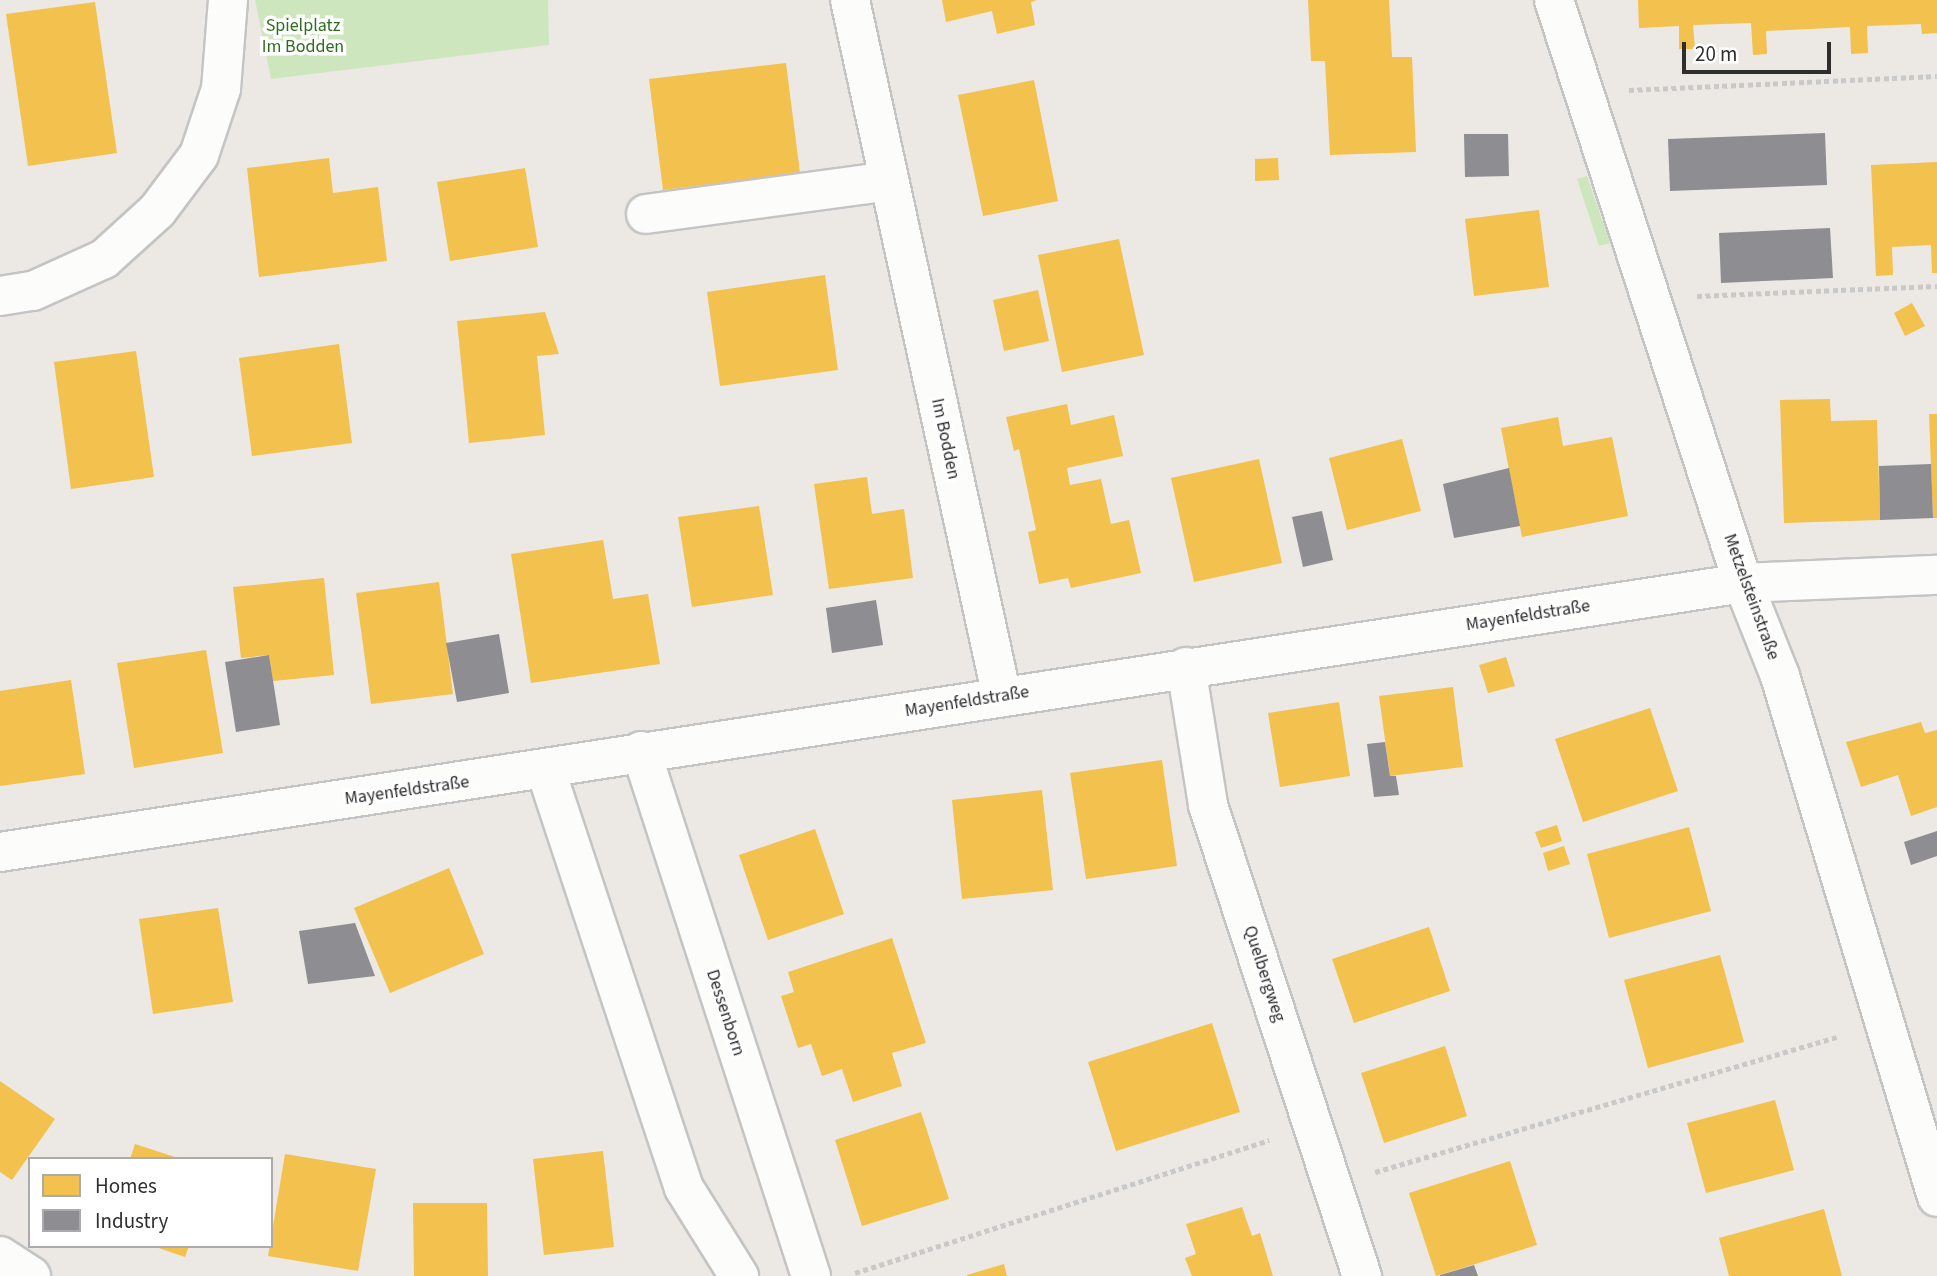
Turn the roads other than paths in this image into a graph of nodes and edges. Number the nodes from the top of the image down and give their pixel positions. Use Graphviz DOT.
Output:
graph roads {
  1 [pos="228,0"];
  2 [pos="850,0"];
  3 [pos="1553,0"];
  4 [pos="889,181"];
  5 [pos="646,214"];
  6 [pos="0,296"];
  7 [pos="1937,575"];
  8 [pos="1743,583"];
  9 [pos="1186,667"];
  10 [pos="1002,697"];
  11 [pos="641,751"];
  12 [pos="546,771"];
  13 [pos="0,852"];
  14 [pos="1937,1197"];
  15 [pos="0,1256"];
  16 [pos="31,1276"];
  17 [pos="739,1276"];
  18 [pos="811,1276"];
  19 [pos="1362,1276"];
  1 -- 6 [label="street"];
  2 -- 4 [label="street, Im Bodden"];
  3 -- 8 [label="street, Metzelsteinstraße"];
  4 -- 5 [label="street"];
  4 -- 10 [label="street, Im Bodden"];
  7 -- 8 [label="street, Mayenfeldstraße"];
  8 -- 9 [label="street, Mayenfeldstraße"];
  8 -- 14 [label="street, Metzelsteinstraße"];
  9 -- 10 [label="street, Mayenfeldstraße"];
  9 -- 19 [label="street, Quelbergweg"];
  10 -- 11 [label="street, Mayenfeldstraße"];
  11 -- 12 [label="street, Mayenfeldstraße"];
  11 -- 18 [label="street, Dessenborn"];
  12 -- 13 [label="street, Mayenfeldstraße"];
  12 -- 17 [label="street"];
  15 -- 16 [label="street"];
}
